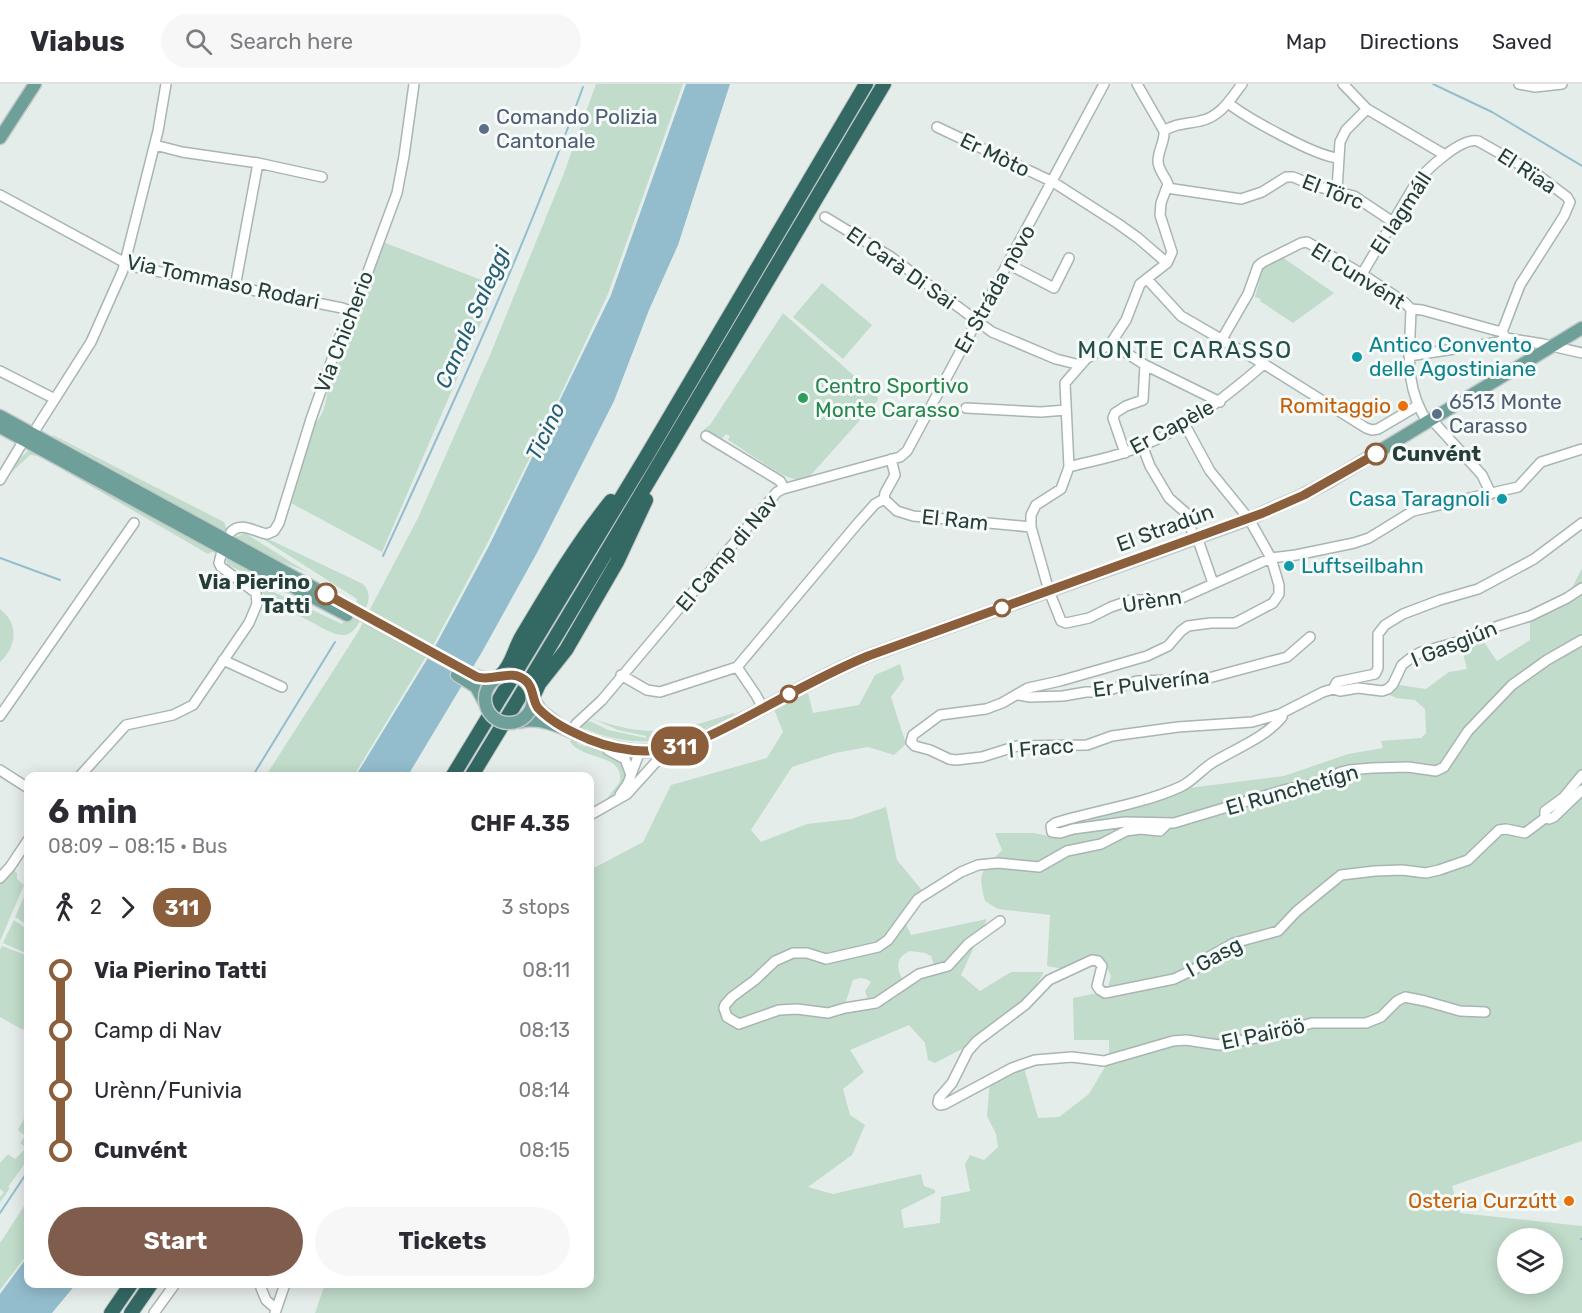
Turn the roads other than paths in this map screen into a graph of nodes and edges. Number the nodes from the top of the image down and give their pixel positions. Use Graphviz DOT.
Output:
graph roads {
  1 [pos="35,84"];
  2 [pos="165,84"];
  3 [pos="414,84"];
  4 [pos="866,84"];
  5 [pos="884,84"];
  6 [pos="1104,84"];
  7 [pos="1137,84"];
  8 [pos="1242,84"];
  9 [pos="1343,84"];
  10 [pos="1519,84"];
  11 [pos="1562,84"];
  12 [pos="1228,103"];
  13 [pos="1367,109"];
  14 [pos="937,127"];
  15 [pos="1164,131"];
  16 [pos="0,138"];
  17 [pos="155,145"];
  18 [pos="1445,155"];
  19 [pos="1338,158"];
  20 [pos="258,163"];
  21 [pos="322,177"];
  22 [pos="1053,182"];
  23 [pos="1167,188"];
  24 [pos="1337,190"];
  25 [pos="0,195"];
  26 [pos="825,217"];
  27 [pos="1393,222"];
  28 [pos="1069,258"];
  29 [pos="1167,263"];
  30 [pos="125,264"];
  31 [pos="1008,264"];
  32 [pos="1362,274"];
  33 [pos="1147,279"];
  34 [pos="235,287"];
  35 [pos="1411,309"];
  36 [pos="353,312"];
  37 [pos="976,322"];
  38 [pos="1582,328"];
  39 [pos="1504,335"];
  40 [pos="1222,339"];
  41 [pos="1112,343"];
  42 [pos="1552,346"];
  43 [pos="1582,353"];
  44 [pos="1409,356"];
  45 [pos="1264,364"];
  46 [pos="1080,365"];
  47 [pos="1145,365"];
  48 [pos="0,371"];
  49 [pos="55,399"];
  50 [pos="1220,402"];
  51 [pos="1417,406"];
  52 [pos="966,408"];
  53 [pos="1066,410"];
  54 [pos="0,416"];
  55 [pos="1430,421"];
  56 [pos="1185,425"];
  57 [pos="0,427"];
  58 [pos="30,432"];
  59 [pos="675,434"];
  60 [pos="706,435"];
  61 [pos="1142,445"];
  62 [pos="1582,448"];
  63 [pos="1125,453"];
  64 [pos="646,457"];
  65 [pos="891,459"];
  66 [pos="1069,467"];
  67 [pos="0,480"];
  68 [pos="784,488"];
  69 [pos="1491,494"];
  70 [pos="884,499"];
  71 [pos="1249,519"];
  72 [pos="134,523"];
  73 [pos="1582,523"];
  74 [pos="1031,527"];
  75 [pos="231,532"];
  76 [pos="1196,537"];
  77 [pos="221,555"];
  78 [pos="1271,558"];
  79 [pos="1214,583"];
  80 [pos="1582,588"];
  81 [pos="1049,591"];
  82 [pos="344,608"];
  83 [pos="1310,637"];
  84 [pos="1582,640"];
  85 [pos="223,660"];
  86 [pos="737,667"];
  87 [pos="621,675"];
  88 [pos="499,677"];
  89 [pos="282,687"];
  90 [pos="1333,689"];
  91 [pos="1019,695"];
  92 [pos="534,697"];
  93 [pos="485,703"];
  94 [pos="763,708"];
  95 [pos="1281,714"];
  96 [pos="0,716"];
  97 [pos="520,722"];
  98 [pos="570,726"];
  99 [pos="585,737"];
  100 [pos="675,748"];
  101 [pos="643,751"];
  102 [pos="0,770"];
  103 [pos="87,772"];
  104 [pos="455,772"];
  105 [pos="474,772"];
  106 [pos="1582,775"];
  107 [pos="635,778"];
  108 [pos="24,785"];
  109 [pos="1582,790"];
  110 [pos="594,813"];
  111 [pos="1545,815"];
  112 [pos="1167,824"];
  113 [pos="24,846"];
  114 [pos="0,878"];
  115 [pos="1000,921"];
  116 [pos="1485,1012"];
  117 [pos="938,1104"];
  118 [pos="128,1288"];
  119 [pos="148,1288"];
  120 [pos="172,1288"];
  121 [pos="261,1288"];
  122 [pos="266,1288"];
  123 [pos="283,1288"];
  124 [pos="280,1297"];
  125 [pos="275,1311"];
  126 [pos="111,1313"];
  127 [pos="131,1313"];
  128 [pos="154,1313"];
  1 -- 16 [label="main road"];
  2 -- 17 [label="street"];
  3 -- 36 [label="street, Via Chicherio"];
  4 -- 64 [label="highway"];
  5 -- 59 [label="highway"];
  6 -- 22 [label="street, Er Stráda nòvo"];
  7 -- 15 [label="street"];
  8 -- 12 [label="street"];
  9 -- 13 [label="street"];
  10 -- 11 [label="street"];
  12 -- 15 [label="street"];
  12 -- 19 [label="street"];
  13 -- 18 [label="street"];
  13 -- 19 [label="street"];
  14 -- 22 [label="street, Er Mòto"];
  15 -- 23 [label="street"];
  17 -- 20 [label="street"];
  17 -- 30 [label="street"];
  18 -- 27 [label="street, El Iagmáll"];
  18 -- 39 [label="street, El Rïaa"];
  19 -- 24 [label="street"];
  20 -- 21 [label="street"];
  20 -- 34 [label="street"];
  22 -- 29 [label="street, Er Mòto"];
  22 -- 31 [label="street, Er Stráda nòvo"];
  23 -- 24 [label="street, El Törc"];
  23 -- 29 [label="street"];
  24 -- 27 [label="street, El Törc"];
  25 -- 30 [label="street, Via Tommaso Rodari"];
  26 -- 37 [label="street, El Carà Di Sai"];
  27 -- 32 [label="street, El Iagmáll"];
  28 -- 31 [label="street"];
  29 -- 33 [label="street"];
  30 -- 34 [label="street, Via Tommaso Rodari"];
  30 -- 49 [label="street"];
  31 -- 37 [label="street, Er Stráda nòvo"];
  32 -- 35 [label="street, El Cunvént"];
  32 -- 40 [label="street, El Cunvént"];
  33 -- 40 [label="street"];
  33 -- 41 [label="street"];
  34 -- 36 [label="street, Via Tommaso Rodari"];
  35 -- 39 [label="street"];
  35 -- 44 [label="street, El Cunvént"];
  36 -- 75 [label="street, Via Chicherio"];
  37 -- 46 [label="street, El Carà Di Sai"];
  37 -- 65 [label="street, Er Stráda nòvo"];
  38 -- 42 [label="main road, El Stradún"];
  39 -- 42 [label="street"];
  39 -- 44 [label="street"];
  40 -- 45 [label="street"];
  41 -- 46 [label="street"];
  41 -- 47 [label="street"];
  42 -- 43 [label="street"];
  42 -- 55 [label="main road, El Stradún"];
  44 -- 51 [label="street, El Cunvént"];
  45 -- 50 [label="street, Er Capèle"];
  45 -- 51 [label="street"];
  46 -- 53 [label="street"];
  47 -- 50 [label="street"];
  47 -- 63 [label="street"];
  48 -- 49 [label="street"];
  49 -- 58 [label="street"];
  50 -- 56 [label="street, Er Capèle"];
  51 -- 55 [label="street, El Cunvént"];
  52 -- 53 [label="street"];
  53 -- 66 [label="street"];
  54 -- 58 [label="main road"];
  55 -- 69 [label="street, El Cunvént"];
  55 -- 71 [label="main road, El Stradún"];
  56 -- 61 [label="street, Er Capèle"];
  56 -- 71 [label="street, I Fracc"];
  57 -- 58 [label="main road"];
  58 -- 67 [label="street"];
  58 -- 82 [label="main road"];
  59 -- 92 [label="highway"];
  59 -- 105 [label="highway"];
  60 -- 68 [label="street"];
  61 -- 63 [label="street, Er Capèle"];
  61 -- 76 [label="street"];
  62 -- 69 [label="street, Urènn"];
  63 -- 66 [label="street, Er Capèle"];
  64 -- 88 [label="highway"];
  64 -- 104 [label="highway"];
  65 -- 68 [label="street, El Camp di Nav"];
  65 -- 70 [label="street"];
  66 -- 74 [label="street"];
  68 -- 87 [label="street, El Camp di Nav"];
  69 -- 78 [label="street, Urènn"];
  70 -- 74 [label="street, El Ram"];
  70 -- 86 [label="street"];
  71 -- 76 [label="main road, El Stradún"];
  71 -- 78 [label="street, I Fracc"];
  72 -- 96 [label="street"];
  73 -- 90 [label="street"];
  74 -- 81 [label="street, Urènn"];
  76 -- 79 [label="street"];
  76 -- 81 [label="main road, El Stradún"];
  77 -- 85 [label="street"];
  78 -- 79 [label="street, Urènn"];
  78 -- 91 [label="street, I Fracc"];
  79 -- 81 [label="street, Urènn"];
  80 -- 90 [label="street, I Gasgiún"];
  81 -- 94 [label="main road, El Stradún"];
  82 -- 88 [label="main road"];
  82 -- 93 [label="main road"];
  83 -- 91 [label="street, Er Pulverína"];
  84 -- 112 [label="street, El Runchetígn"];
  85 -- 89 [label="street"];
  85 -- 103 [label="street"];
  86 -- 87 [label="street"];
  86 -- 94 [label="street"];
  87 -- 98 [label="street, El Camp di Nav"];
  88 -- 92 [label="main road, bridge"];
  88 -- 93 [label="main road, bridge"];
  90 -- 95 [label="street"];
  91 -- 95 [label="street, I Fracc"];
  92 -- 97 [label="main road, bridge"];
  92 -- 98 [label="main road"];
  93 -- 97 [label="main road, bridge"];
  94 -- 100 [label="main road, El Stradún"];
  95 -- 112 [label="street"];
  97 -- 98 [label="main road"];
  98 -- 99 [label="main road, El Stradún"];
  99 -- 101 [label="main road, El Stradún"];
  99 -- 107 [label="street"];
  100 -- 101 [label="main road, El Stradún"];
  100 -- 107 [label="street"];
  101 -- 107 [label="street"];
  102 -- 108 [label="street"];
  106 -- 111 [label="street"];
  107 -- 110 [label="street"];
  109 -- 111 [label="street"];
  111 -- 117 [label="street, I Gasg"];
  112 -- 115 [label="street, El Runchetígn"];
  113 -- 114 [label="street"];
  116 -- 117 [label="street, El Pairöö"];
  118 -- 126 [label="highway"];
  119 -- 127 [label="highway"];
  120 -- 128 [label="street"];
  121 -- 125 [label="street"];
  122 -- 124 [label="street"];
  123 -- 124 [label="street"];
  124 -- 125 [label="street"];
}
